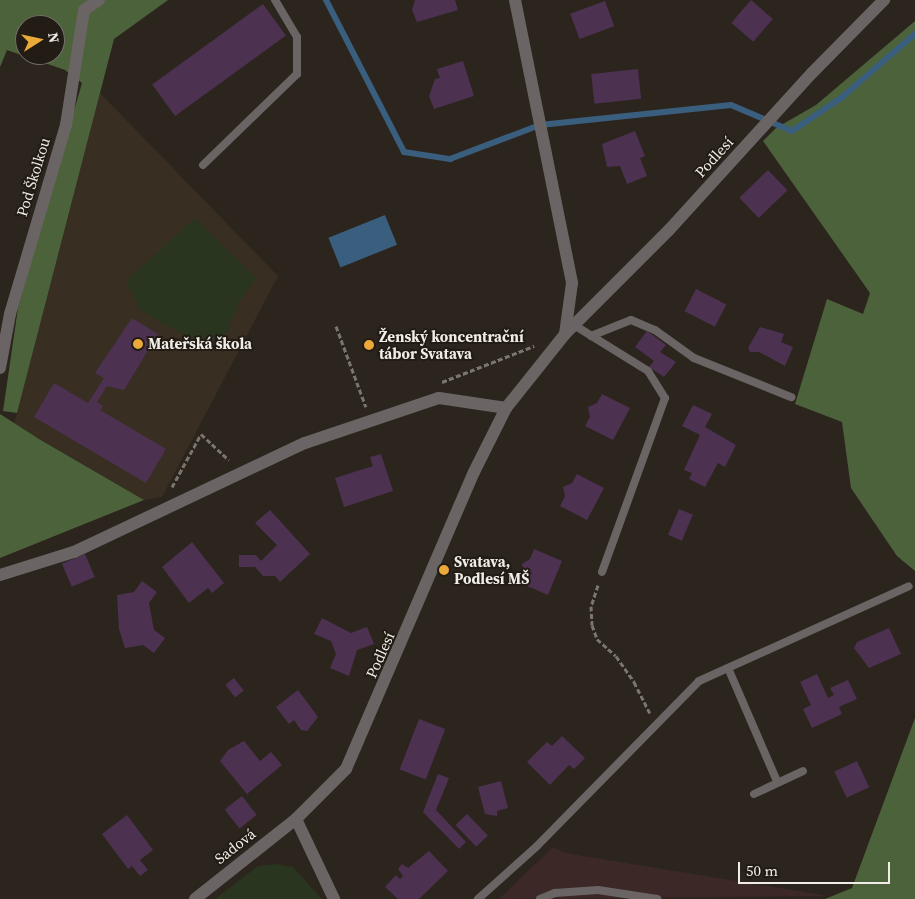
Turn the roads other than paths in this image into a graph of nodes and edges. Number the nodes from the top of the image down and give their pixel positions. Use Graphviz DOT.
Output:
graph roads {
  1 [pos="99,0"];
  2 [pos="276,0"];
  3 [pos="515,0"];
  4 [pos="884,0"];
  5 [pos="204,165"];
  6 [pos="569,330"];
  7 [pos="592,336"];
  8 [pos="0,368"];
  9 [pos="791,397"];
  10 [pos="506,408"];
  11 [pos="602,572"];
  12 [pos="0,575"];
  13 [pos="909,586"];
  14 [pos="728,668"];
  15 [pos="803,771"];
  16 [pos="777,781"];
  17 [pos="754,794"];
  18 [pos="296,819"];
  19 [pos="194,899"];
  20 [pos="334,899"];
  21 [pos="478,899"];
  22 [pos="540,899"];
  23 [pos="657,899"];
  1 -- 8 [label="street, Pod Školkou"];
  2 -- 5 [label="lane"];
  3 -- 6 [label="street"];
  4 -- 6 [label="street, Podlesí"];
  6 -- 7 [label="lane"];
  6 -- 10 [label="street, Podlesí"];
  7 -- 9 [label="lane"];
  7 -- 11 [label="lane"];
  10 -- 12 [label="street"];
  10 -- 18 [label="street, Podlesí"];
  13 -- 14 [label="lane"];
  14 -- 16 [label="lane"];
  14 -- 21 [label="lane"];
  15 -- 16 [label="lane"];
  16 -- 17 [label="lane"];
  18 -- 19 [label="street, Sadová"];
  18 -- 20 [label="street"];
  22 -- 23 [label="lane"];
}
